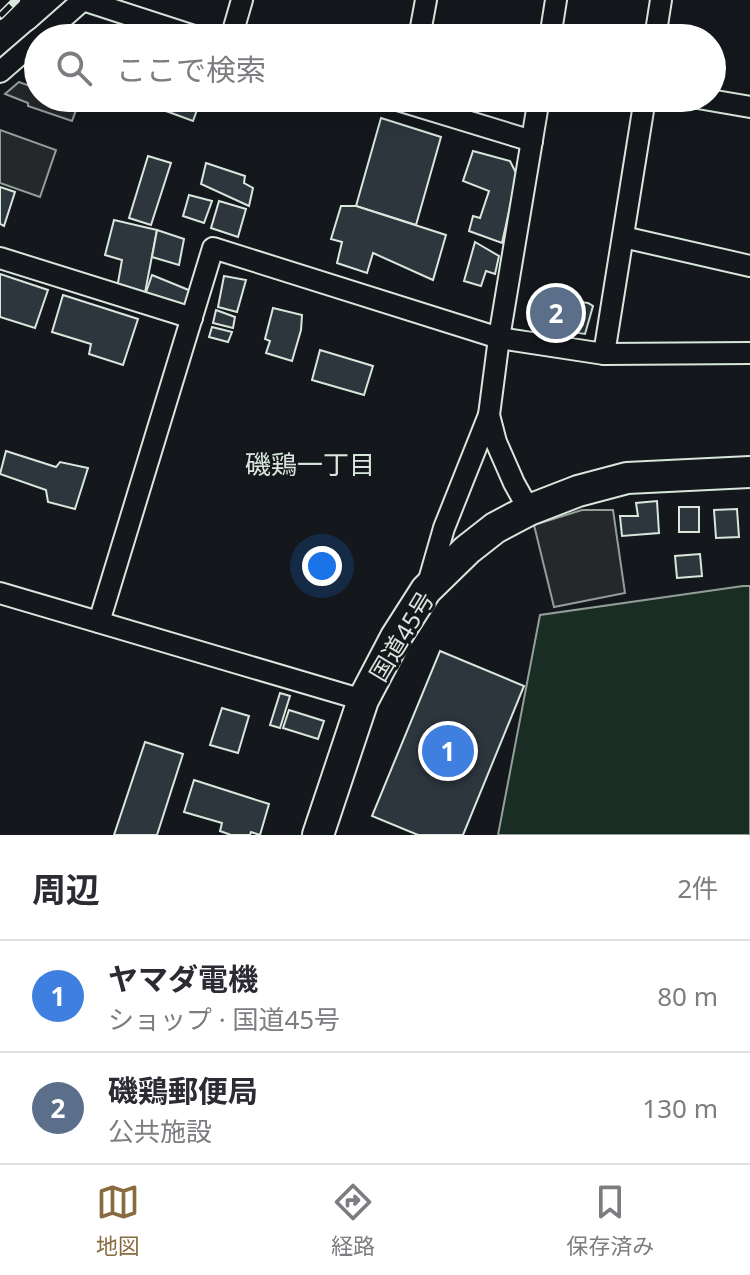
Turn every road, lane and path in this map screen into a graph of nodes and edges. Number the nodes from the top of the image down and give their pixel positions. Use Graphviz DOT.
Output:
graph roads {
  1 [pos="242,0"];
  2 [pos="426,0"];
  3 [pos="556,0"];
  4 [pos="661,0"];
  5 [pos="56,24"];
  6 [pos="157,24"];
  7 [pos="235,24"];
  8 [pos="422,24"];
  9 [pos="552,24"];
  10 [pos="657,24"];
  11 [pos="24,52"];
  12 [pos="0,72"];
  13 [pos="726,103"];
  14 [pos="750,107"];
  15 [pos="441,112"];
  16 [pos="537,112"];
  17 [pos="643,112"];
  18 [pos="532,141"];
  19 [pos="623,237"];
  20 [pos="0,258"];
  21 [pos="750,266"];
  22 [pos="192,318"];
  23 [pos="499,338"];
  24 [pos="750,353"];
  25 [pos="604,354"];
  26 [pos="489,415"];
  27 [pos="750,472"];
  28 [pos="529,510"];
  29 [pos="426,590"];
  30 [pos="0,593"];
  31 [pos="99,622"];
  32 [pos="363,700"];
  33 [pos="318,835"];
  1 -- 7 [label="street"];
  2 -- 8 [label="street"];
  3 -- 9 [label="street"];
  4 -- 10 [label="street"];
  5 -- 6 [label="street"];
  11 -- 12 [label="street"];
  13 -- 14 [label="street"];
  15 -- 18 [label="street"];
  16 -- 18 [label="street"];
  17 -- 19 [label="street"];
  18 -- 23 [label="street"];
  19 -- 21 [label="street"];
  19 -- 25 [label="street"];
  20 -- 22 [label="street"];
  22 -- 23 [label="street"];
  22 -- 31 [label="street"];
  23 -- 25 [label="street"];
  23 -- 26 [label="street"];
  24 -- 25 [label="street"];
  26 -- 28 [label="street"];
  26 -- 29 [label="street"];
  27 -- 28 [label="highway, 国道45号"];
  28 -- 29 [label="highway, 国道45号"];
  29 -- 32 [label="highway, 国道45号"];
  30 -- 31 [label="street"];
  31 -- 32 [label="street"];
  32 -- 33 [label="highway, 国道45号"];
}
